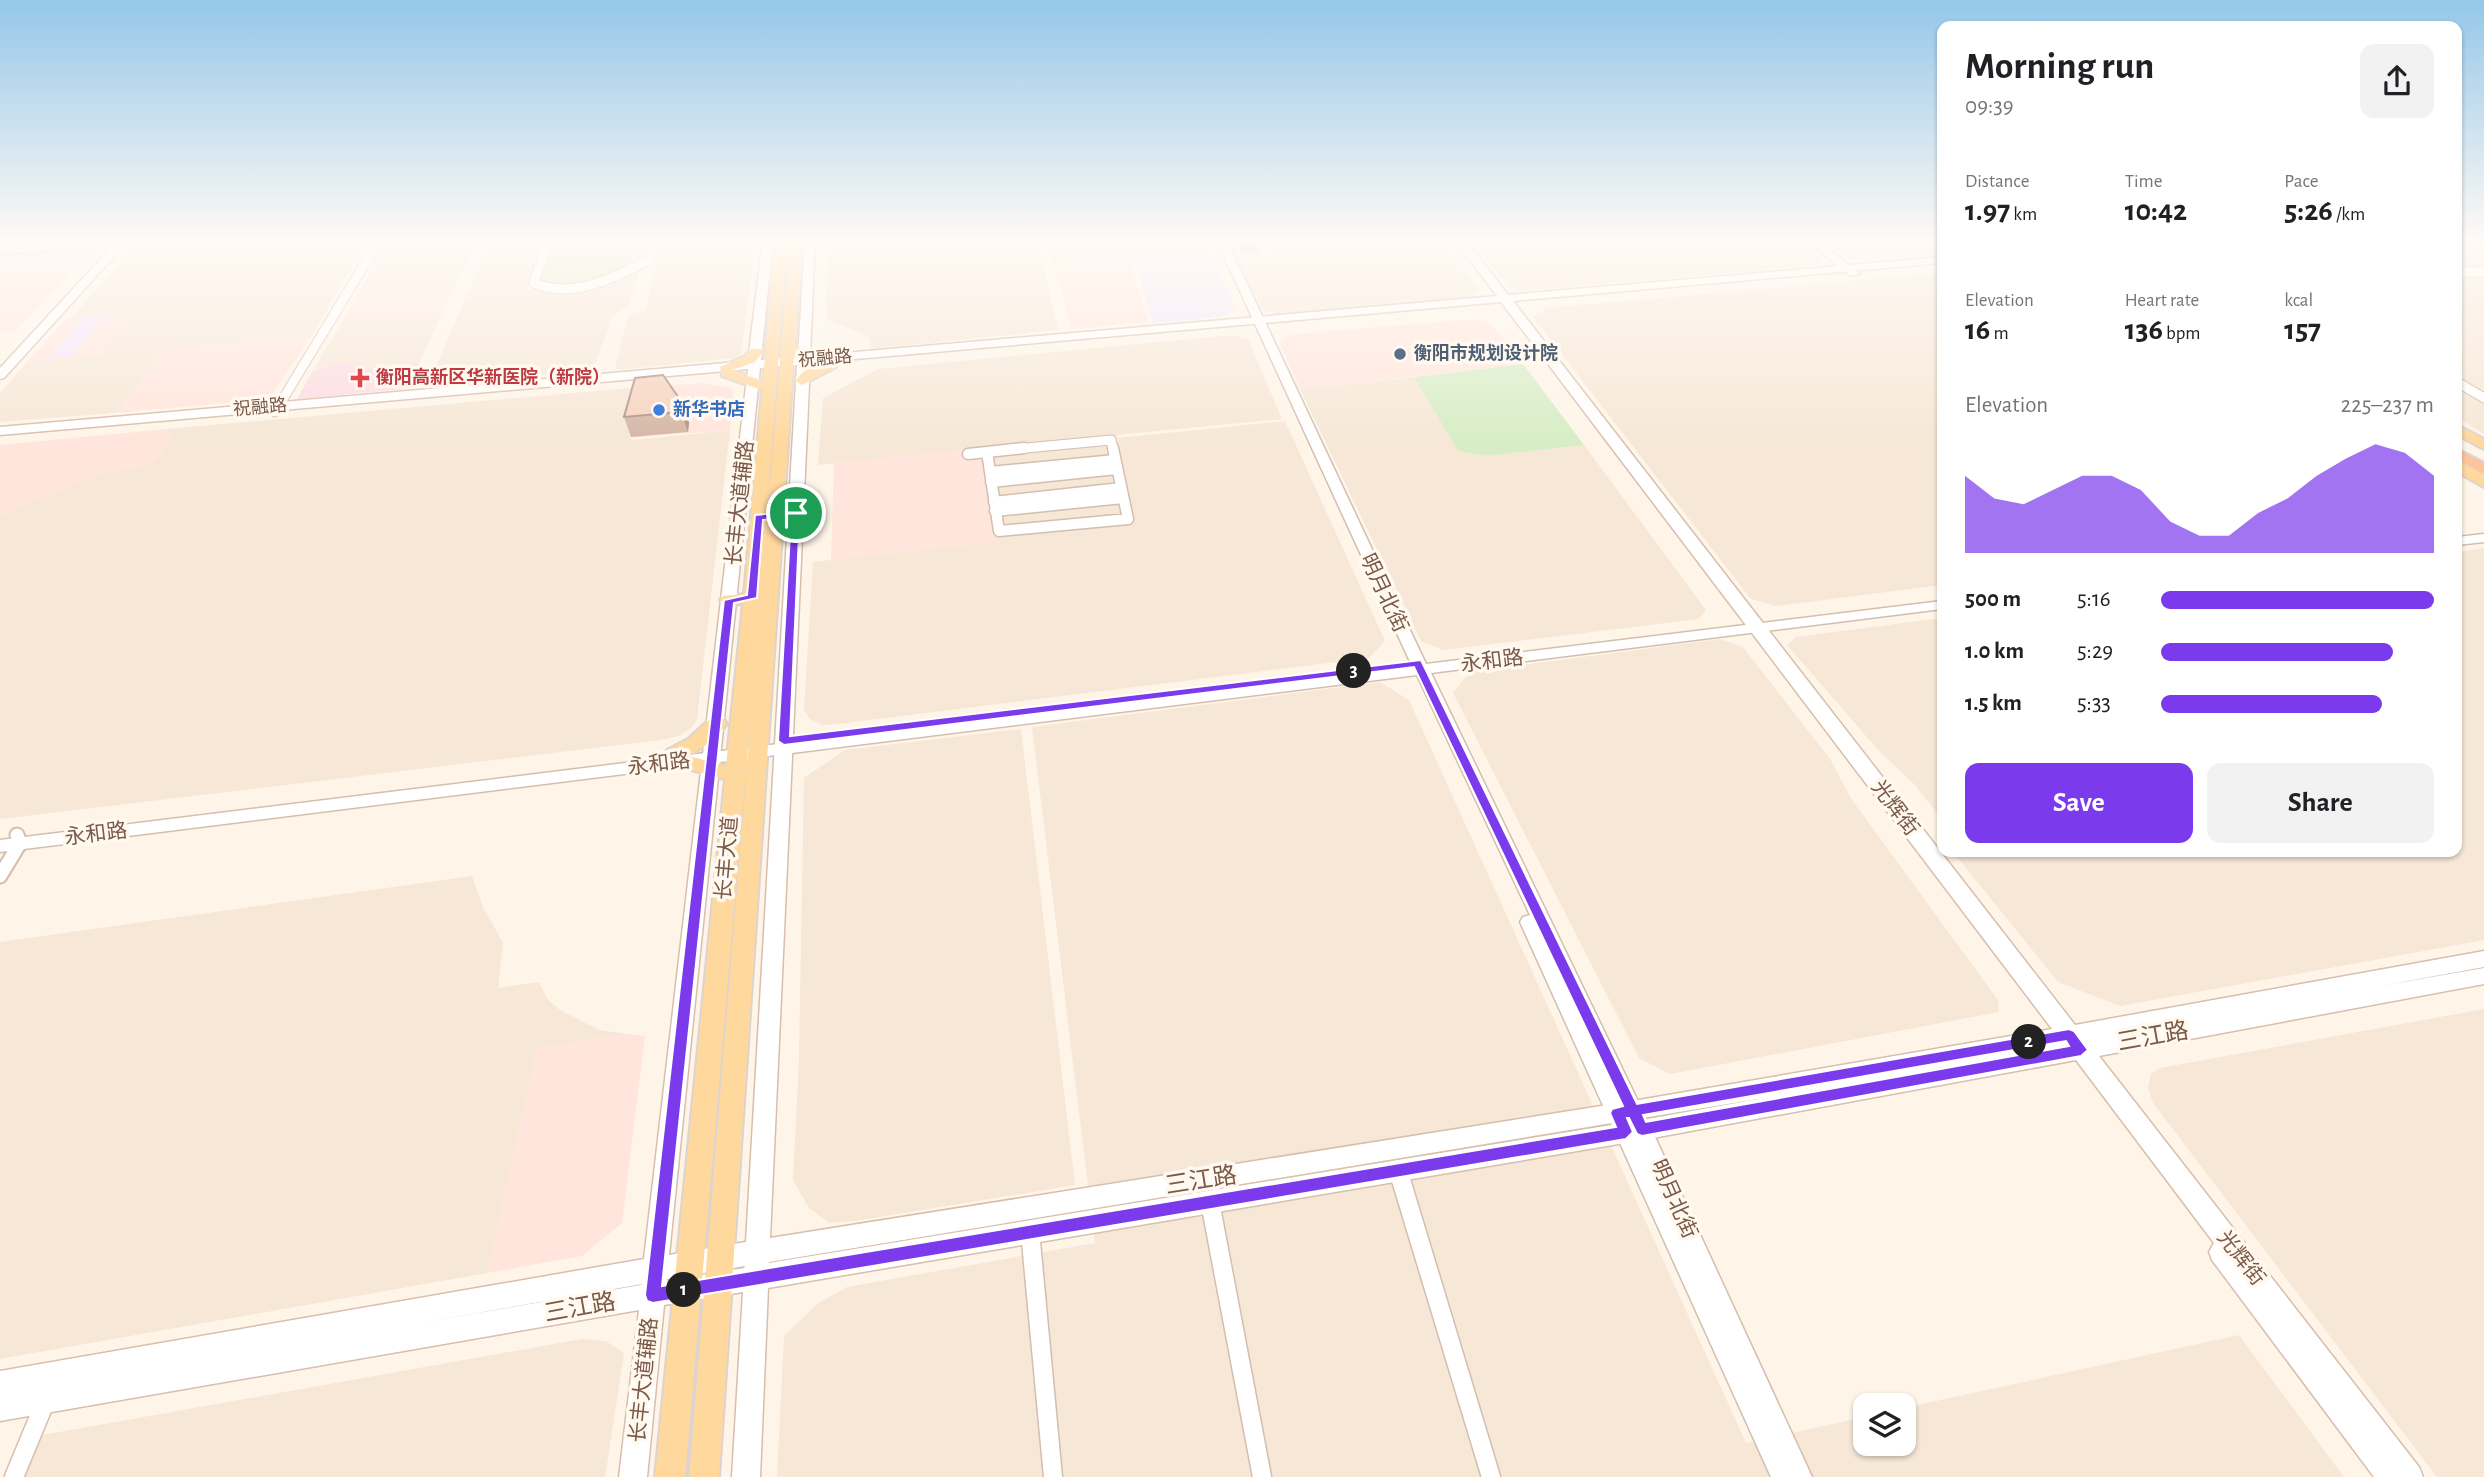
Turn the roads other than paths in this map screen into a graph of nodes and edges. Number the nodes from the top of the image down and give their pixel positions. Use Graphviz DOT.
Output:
graph roads {
  1 [pos="57,308"];
  2 [pos="60,308"];
  3 [pos="338,308"];
  4 [pos="774,308"];
  5 [pos="780,308"];
  6 [pos="787,308"];
  7 [pos="793,308"];
  8 [pos="1249,308"];
  9 [pos="1250,308"];
  10 [pos="1437,308"];
  11 [pos="1509,308"];
  12 [pos="1257,324"];
  13 [pos="833,361"];
  14 [pos="779,366"];
  15 [pos="0,368"];
  16 [pos="727,370"];
  17 [pos="0,375"];
  18 [pos="2462,385"];
  19 [pos="2484,398"];
  20 [pos="277,409"];
  21 [pos="2462,432"];
  22 [pos="0,433"];
  23 [pos="2462,444"];
  24 [pos="2484,445"];
  25 [pos="987,452"];
  26 [pos="968,454"];
  27 [pos="2462,456"];
  28 [pos="2484,458"];
  29 [pos="1116,464"];
  30 [pos="2462,468"];
  31 [pos="2484,469"];
  32 [pos="990,477"];
  33 [pos="2484,482"];
  34 [pos="1122,493"];
  35 [pos="994,506"];
  36 [pos="777,515"];
  37 [pos="2484,531"];
  38 [pos="2462,534"];
  39 [pos="2484,538"];
  40 [pos="2462,540"];
  41 [pos="752,598"];
  42 [pos="1937,599"];
  43 [pos="729,600"];
  44 [pos="1937,606"];
  45 [pos="1751,625"];
  46 [pos="1415,667"];
  47 [pos="717,724"];
  48 [pos="784,745"];
  49 [pos="746,754"];
  50 [pos="678,758"];
  51 [pos="713,759"];
  52 [pos="7,844"];
  53 [pos="0,876"];
  54 [pos="2484,958"];
  55 [pos="2484,976"];
  56 [pos="2069,1043"];
  57 [pos="1629,1121"];
  58 [pos="1398,1170"];
  59 [pos="1210,1202"];
  60 [pos="1030,1231"];
  61 [pos="757,1252"];
  62 [pos="720,1258"];
  63 [pos="689,1264"];
  64 [pos="656,1270"];
  65 [pos="756,1277"];
  66 [pos="718,1284"];
  67 [pos="687,1289"];
  68 [pos="653,1295"];
  69 [pos="0,1384"];
  70 [pos="46,1400"];
  71 [pos="0,1408"];
  72 [pos="14,1477"];
  73 [pos="633,1477"];
  74 [pos="670,1477"];
  75 [pos="704,1477"];
  76 [pos="746,1477"];
  77 [pos="1053,1477"];
  78 [pos="1262,1477"];
  79 [pos="1491,1477"];
  80 [pos="1784,1477"];
  81 [pos="1800,1477"];
  82 [pos="2391,1477"];
  83 [pos="2409,1477"];
  1 -- 15 [label="main road"];
  2 -- 17 [label="main road"];
  3 -- 20 [label="street"];
  4 -- 14 [label="main road, 长丰大道辅路"];
  5 -- 14 [label="main road, 长丰大道"];
  6 -- 14 [label="main road, 长丰大道"];
  7 -- 14 [label="main road, 长丰大道辅路"];
  8 -- 12 [label="street, 明月北街"];
  9 -- 12 [label="street, 明月北街"];
  10 -- 12 [label="main road, 祝融路"];
  11 -- 45 [label="main road, 光辉街"];
  12 -- 13 [label="main road, 祝融路"];
  12 -- 46 [label="street, 明月北街"];
  13 -- 14 [label="main road"];
  13 -- 14 [label="main road"];
  14 -- 16 [label="main road"];
  14 -- 16 [label="main road"];
  14 -- 36 [label="main road, 长丰大道"];
  14 -- 36 [label="main road, 长丰大道辅路"];
  14 -- 43 [label="main road, 长丰大道辅路"];
  16 -- 20 [label="main road, 祝融路"];
  18 -- 19 [label="street"];
  20 -- 22 [label="main road, 祝融路"];
  21 -- 24 [label="main road"];
  23 -- 28 [label="highway"];
  25 -- 26 [label="street"];
  25 -- 29 [label="street"];
  25 -- 32 [label="street"];
  27 -- 31 [label="highway"];
  29 -- 32 [label="street"];
  29 -- 34 [label="street"];
  30 -- 33 [label="main road"];
  32 -- 35 [label="street"];
  34 -- 35 [label="street"];
  34 -- 35 [label="street"];
  36 -- 41 [label="main road, 长丰大道"];
  36 -- 48 [label="main road, 长丰大道辅路"];
  36 -- 49 [label="main road, 长丰大道"];
  37 -- 38 [label="street"];
  39 -- 40 [label="street"];
  41 -- 43 [label="main road"];
  41 -- 49 [label="main road, 长丰大道"];
  42 -- 45 [label="street, 永和路"];
  43 -- 47 [label="main road, 长丰大道辅路"];
  44 -- 45 [label="street, 永和路"];
  45 -- 46 [label="street, 永和路"];
  45 -- 56 [label="main road, 光辉街"];
  46 -- 48 [label="street, 永和路"];
  46 -- 57 [label="street, 明月北街"];
  47 -- 50 [label="main road"];
  47 -- 51 [label="main road, 长丰大道辅路"];
  48 -- 49 [label="street, 永和路"];
  48 -- 61 [label="main road, 长丰大道辅路"];
  49 -- 51 [label="main road"];
  49 -- 51 [label="street, 永和路"];
  49 -- 62 [label="main road, 长丰大道"];
  49 -- 63 [label="main road, 长丰大道"];
  50 -- 51 [label="main road"];
  50 -- 52 [label="street, 永和路"];
  51 -- 64 [label="main road, 长丰大道辅路"];
  52 -- 53 [label="street"];
  54 -- 56 [label="main road, 三江路"];
  55 -- 56 [label="main road, 三江路"];
  56 -- 57 [label="main road, 三江路"];
  56 -- 82 [label="main road, 光辉街"];
  56 -- 83 [label="main road, 光辉街"];
  57 -- 58 [label="main road, 三江路"];
  57 -- 61 [label="main road, 三江路"];
  57 -- 80 [label="street, 明月北街"];
  57 -- 81 [label="street, 明月北街"];
  58 -- 59 [label="main road, 三江路"];
  58 -- 79 [label="street"];
  59 -- 60 [label="main road, 三江路"];
  59 -- 78 [label="street"];
  60 -- 65 [label="main road, 三江路"];
  60 -- 77 [label="street"];
  61 -- 62 [label="main road, 三江路"];
  61 -- 65 [label="main road, 长丰大道辅路"];
  62 -- 63 [label="main road, 三江路"];
  62 -- 66 [label="main road, 长丰大道"];
  63 -- 64 [label="main road, 三江路"];
  63 -- 67 [label="main road, 长丰大道"];
  64 -- 68 [label="main road, 长丰大道辅路"];
  64 -- 69 [label="main road, 三江路"];
  65 -- 66 [label="main road, 三江路"];
  65 -- 76 [label="main road, 长丰大道辅路"];
  66 -- 67 [label="main road, 三江路"];
  66 -- 75 [label="main road, 长丰大道"];
  67 -- 68 [label="main road, 三江路"];
  67 -- 74 [label="main road, 长丰大道"];
  68 -- 70 [label="main road, 三江路"];
  68 -- 73 [label="main road, 长丰大道辅路"];
  70 -- 71 [label="main road, 三江路"];
  70 -- 72 [label="street"];
}
